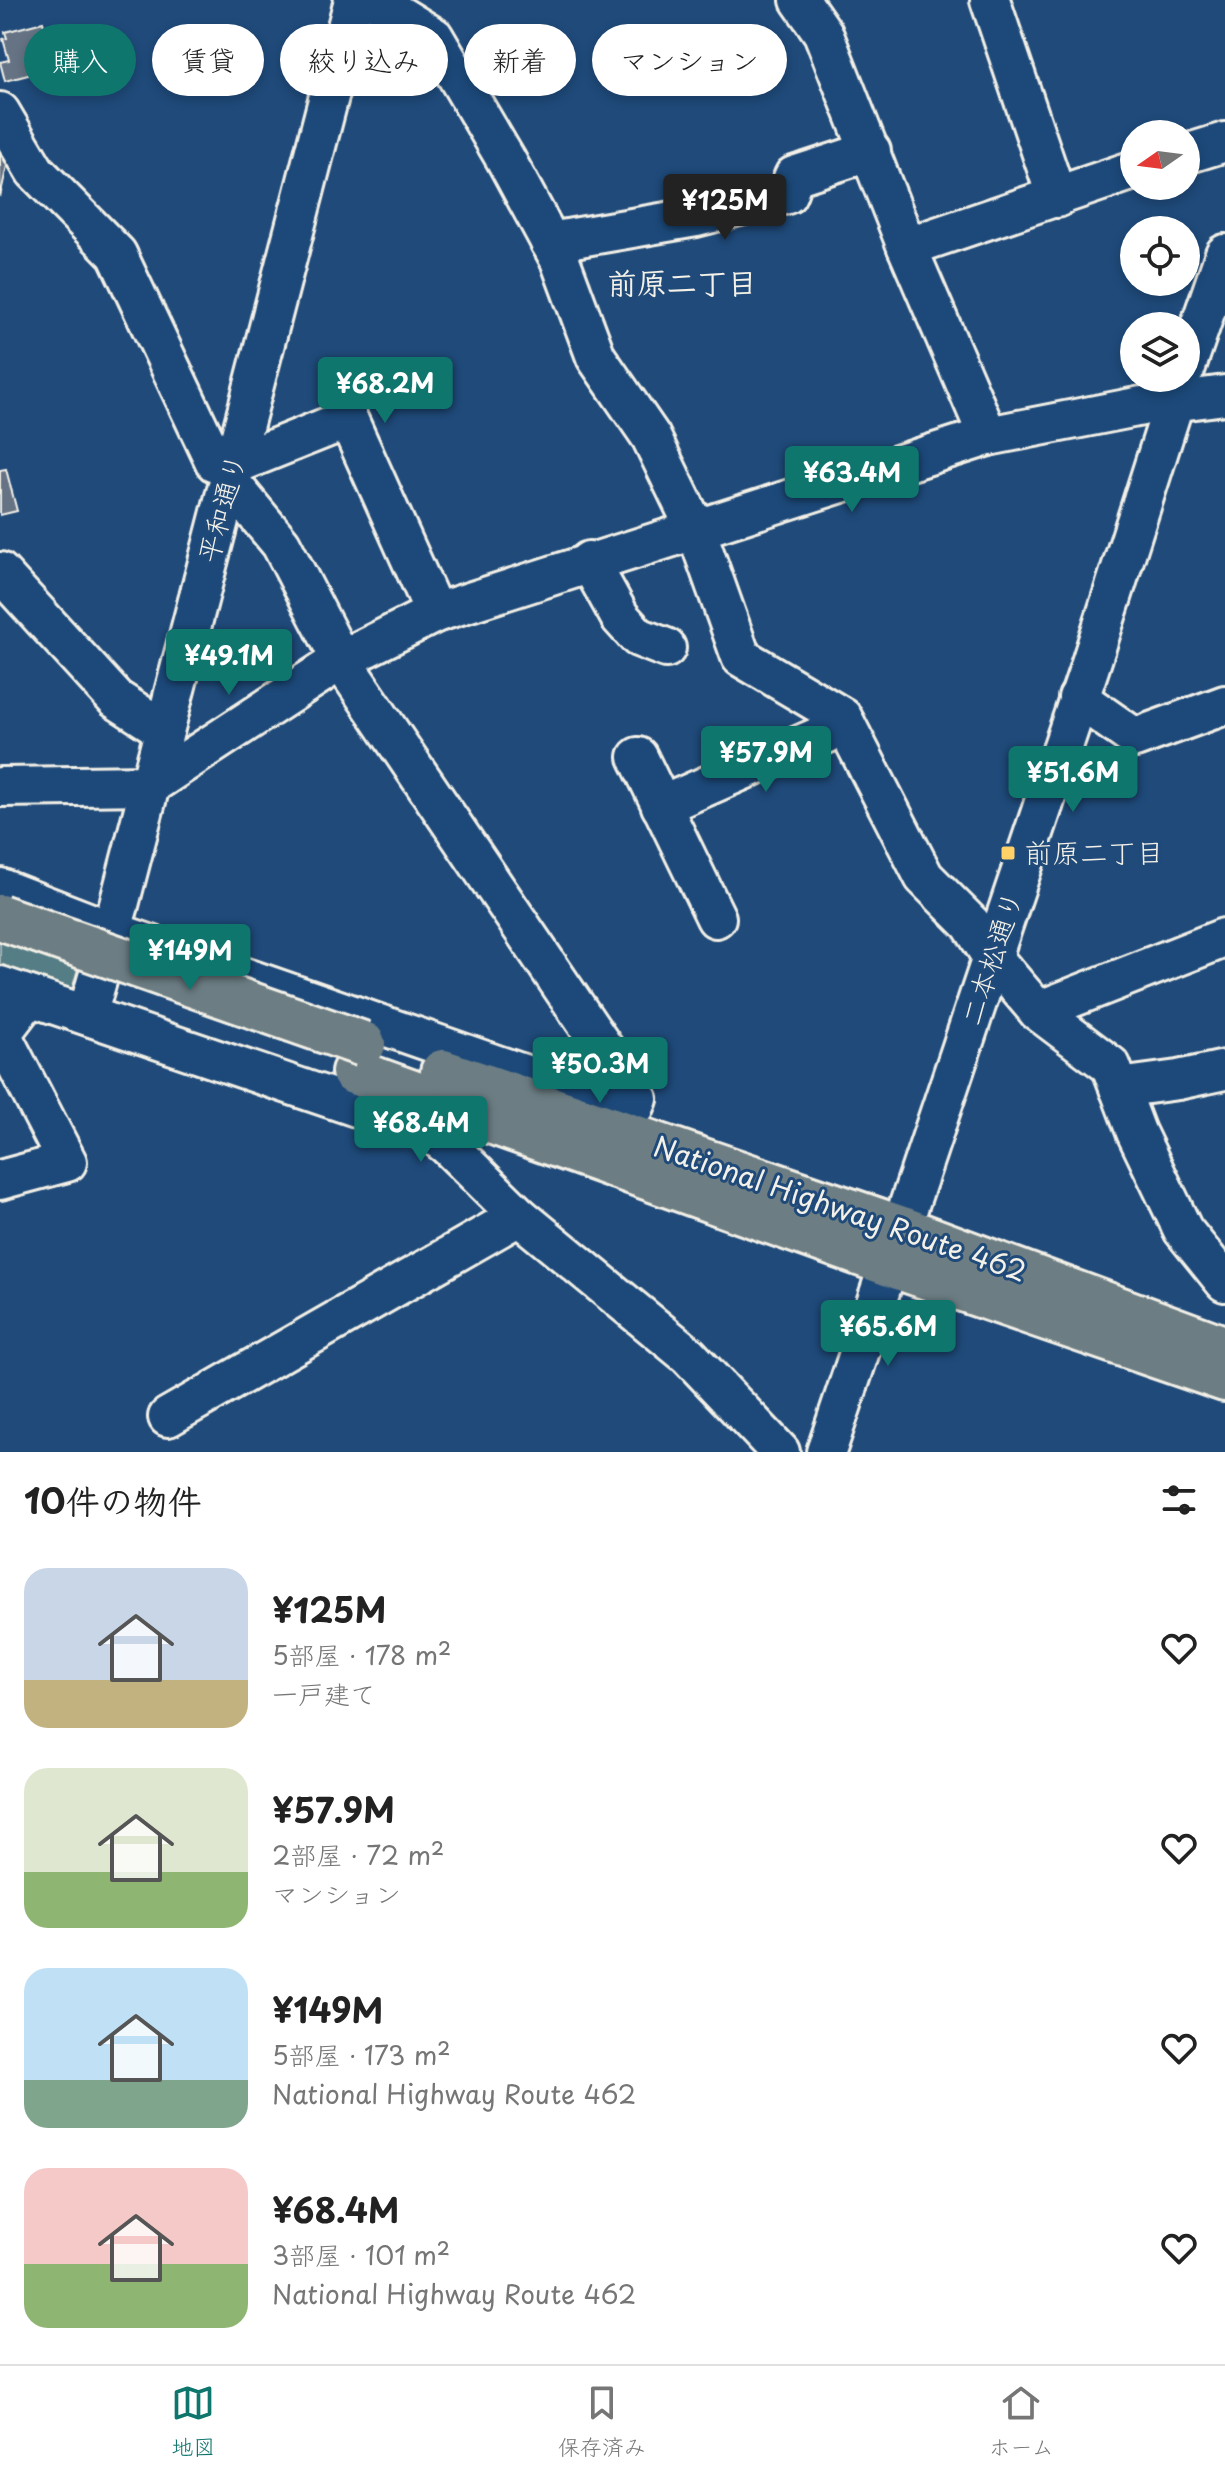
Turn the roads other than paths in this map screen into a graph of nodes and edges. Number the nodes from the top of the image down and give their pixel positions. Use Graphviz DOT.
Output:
graph roads {
  1 [pos="354,0"];
  2 [pos="374,0"];
  3 [pos="800,0"];
  4 [pos="990,0"];
  5 [pos="0,112"];
  6 [pos="1225,142"];
  7 [pos="1200,150"];
  8 [pos="871,151"];
  9 [pos="1120,175"];
  10 [pos="1057,198"];
  11 [pos="550,242"];
  12 [pos="907,247"];
  13 [pos="1225,254"];
  14 [pos="1200,326"];
  15 [pos="1170,392"];
  16 [pos="1177,392"];
  17 [pos="1197,392"];
  18 [pos="1225,395"];
  19 [pos="988,436"];
  20 [pos="231,473"];
  21 [pos="696,530"];
  22 [pos="589,561"];
  23 [pos="0,572"];
  24 [pos="435,613"];
  25 [pos="666,648"];
  26 [pos="341,660"];
  27 [pos="1078,698"];
  28 [pos="1225,705"];
  29 [pos="846,725"];
  30 [pos="164,730"];
  31 [pos="638,757"];
  32 [pos="150,785"];
  33 [pos="0,787"];
  34 [pos="661,806"];
  35 [pos="0,888"];
  36 [pos="0,917"];
  37 [pos="716,918"];
  38 [pos="111,931"];
  39 [pos="1224,938"];
  40 [pos="0,949"];
  41 [pos="992,957"];
  42 [pos="15,991"];
  43 [pos="1038,1011"];
  44 [pos="87,1015"];
  45 [pos="0,1034"];
  46 [pos="359,1058"];
  47 [pos="1225,1070"];
  48 [pos="1119,1088"];
  49 [pos="630,1117"];
  50 [pos="0,1180"];
  51 [pos="519,1216"];
  52 [pos="1210,1240"];
  53 [pos="896,1246"];
  54 [pos="1225,1282"];
  55 [pos="1225,1349"];
  56 [pos="1225,1379"];
  57 [pos="168,1417"];
  58 [pos="780,1452"];
  59 [pos="826,1452"];
  1 -- 20 [label="street, 平和通り"];
  2 -- 11 [label="street"];
  3 -- 8 [label="street"];
  4 -- 10 [label="street"];
  5 -- 20 [label="street"];
  6 -- 7 [label="street"];
  8 -- 11 [label="street"];
  8 -- 12 [label="street"];
  9 -- 10 [label="street"];
  10 -- 12 [label="street"];
  11 -- 21 [label="street"];
  12 -- 19 [label="street"];
  13 -- 14 [label="street"];
  15 -- 19 [label="street"];
  16 -- 27 [label="street, 二本松通り"];
  17 -- 18 [label="street"];
  19 -- 21 [label="street"];
  20 -- 24 [label="street"];
  20 -- 26 [label="street"];
  20 -- 30 [label="street, 平和通り"];
  21 -- 22 [label="street"];
  21 -- 29 [label="street"];
  22 -- 24 [label="street"];
  22 -- 25 [label="street"];
  23 -- 30 [label="street"];
  24 -- 26 [label="street"];
  26 -- 32 [label="street"];
  26 -- 49 [label="street"];
  27 -- 28 [label="street"];
  27 -- 41 [label="street, 二本松通り"];
  29 -- 34 [label="street"];
  29 -- 41 [label="street"];
  30 -- 32 [label="street, 平和通り"];
  31 -- 34 [label="street"];
  32 -- 33 [label="street"];
  32 -- 38 [label="street, 平和通り"];
  34 -- 37 [label="street"];
  35 -- 38 [label="street"];
  36 -- 46 [label="highway, National Highway Route 462, bridge"];
  38 -- 44 [label="street, 平和通り"];
  38 -- 49 [label="street"];
  39 -- 43 [label="street"];
  40 -- 46 [label="highway, National Highway Route 462"];
  41 -- 43 [label="street"];
  41 -- 53 [label="street, 二本松通り"];
  42 -- 44 [label="street"];
  42 -- 45 [label="street"];
  43 -- 48 [label="street"];
  44 -- 51 [label="street"];
  45 -- 50 [label="street"];
  46 -- 49 [label="highway, National Highway Route 462"];
  46 -- 53 [label="highway, National Highway Route 462"];
  47 -- 48 [label="street"];
  48 -- 52 [label="street"];
  49 -- 53 [label="highway, National Highway Route 462"];
  51 -- 57 [label="street"];
  51 -- 58 [label="street"];
  52 -- 54 [label="street"];
  53 -- 55 [label="highway, National Highway Route 462"];
  53 -- 56 [label="highway, National Highway Route 462"];
  53 -- 59 [label="street, 二本松通り"];
}
